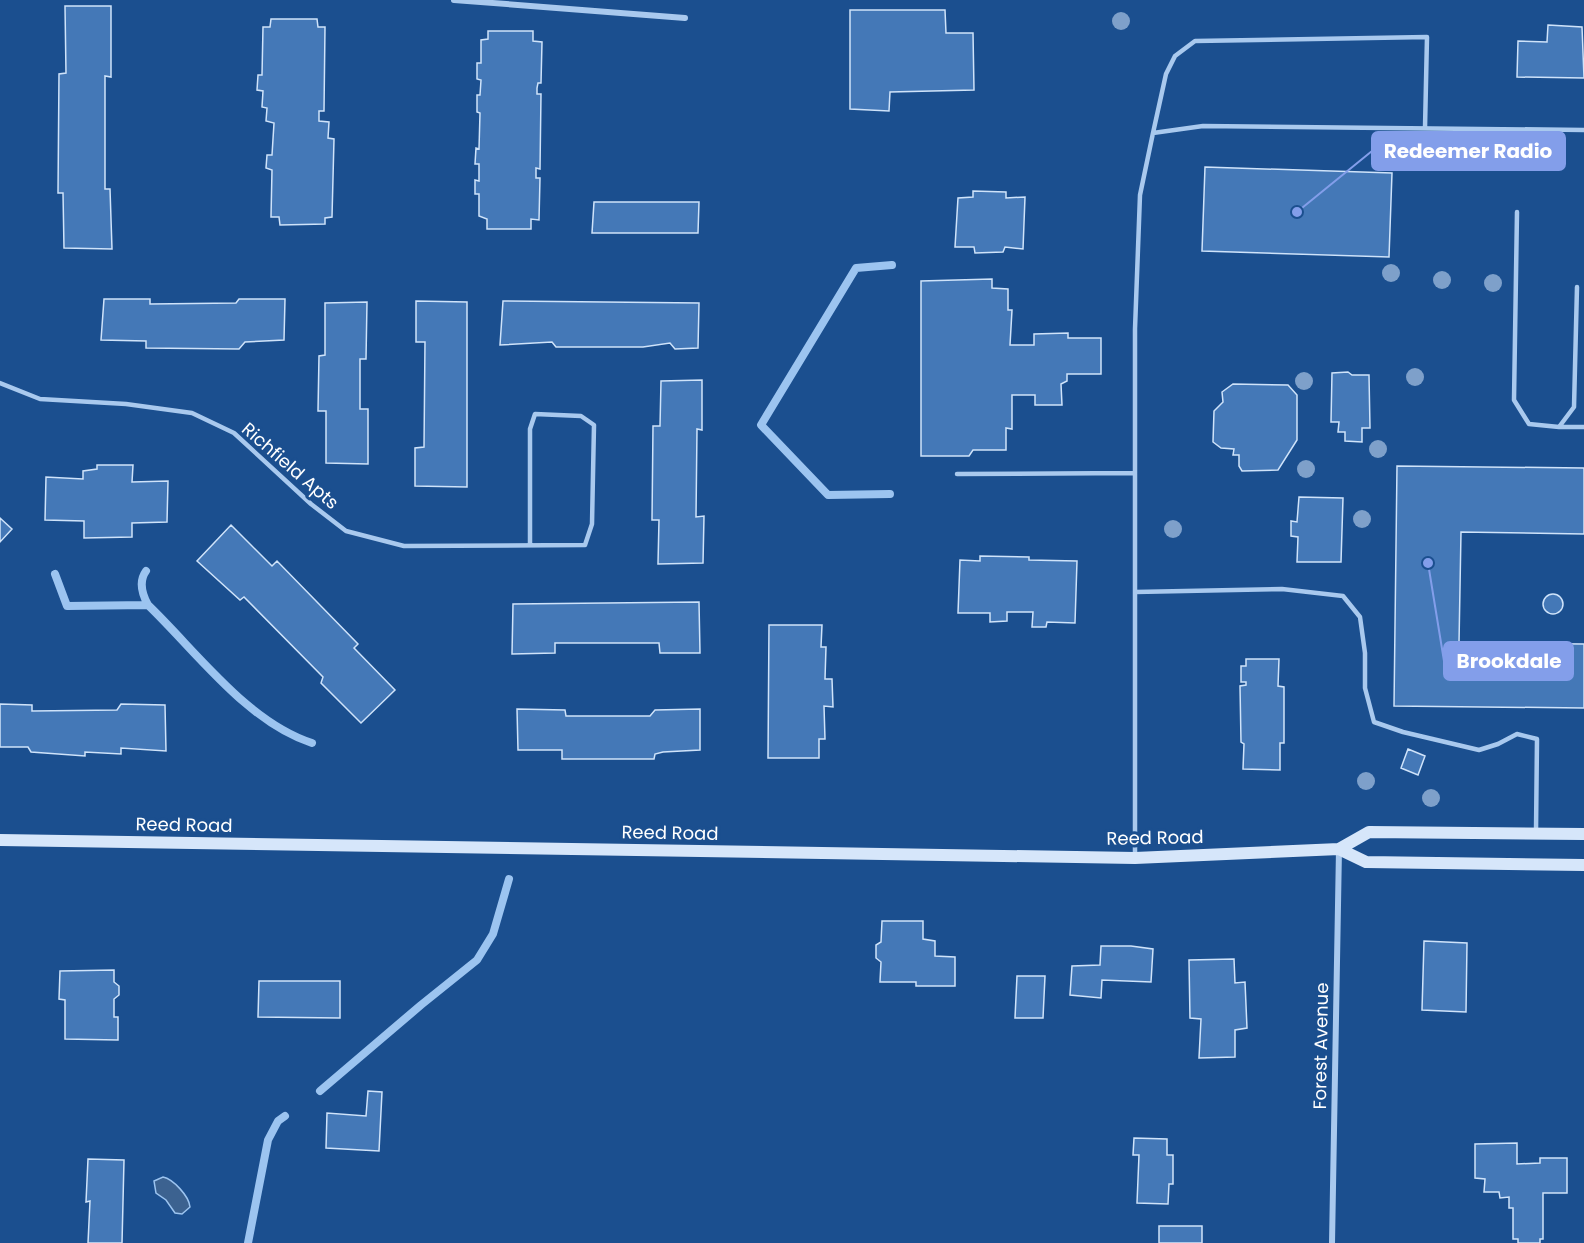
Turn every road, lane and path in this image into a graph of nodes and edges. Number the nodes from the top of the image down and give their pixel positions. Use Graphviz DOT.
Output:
graph roads {
  1 [pos="454,0"];
  2 [pos="685,18"];
  3 [pos="1425,128"];
  4 [pos="1584,130"];
  5 [pos="1153,133"];
  6 [pos="1517,212"];
  7 [pos="1577,287"];
  8 [pos="0,383"];
  9 [pos="1559,427"];
  10 [pos="1584,427"];
  11 [pos="1135,473"];
  12 [pos="957,474"];
  13 [pos="530,545"];
  14 [pos="1135,592"];
  15 [pos="1536,834"];
  16 [pos="1584,834"];
  17 [pos="0,840"];
  18 [pos="1339,849"];
  19 [pos="1135,858"];
  20 [pos="1584,865"];
  21 [pos="1332,1243"];
  1 -- 2 [label="street"];
  3 -- 4 [label="lane"];
  3 -- 5 [label="lane"];
  3 -- 5 [label="lane"];
  5 -- 11 [label="lane"];
  6 -- 9 [label="lane"];
  7 -- 9 [label="lane"];
  8 -- 13 [label="lane, Richfield Apts"];
  9 -- 10 [label="lane"];
  11 -- 12 [label="lane"];
  11 -- 14 [label="lane"];
  13 -- 13 [label="lane, Richfield Apts"];
  14 -- 15 [label="lane"];
  14 -- 19 [label="lane"];
  15 -- 16 [label="main road, Reed Road"];
  15 -- 18 [label="main road, Reed Road"];
  17 -- 19 [label="main road, Reed Road"];
  18 -- 19 [label="main road, Reed Road"];
  18 -- 20 [label="main road, Reed Road"];
  18 -- 21 [label="street, Forest Avenue"];
}
